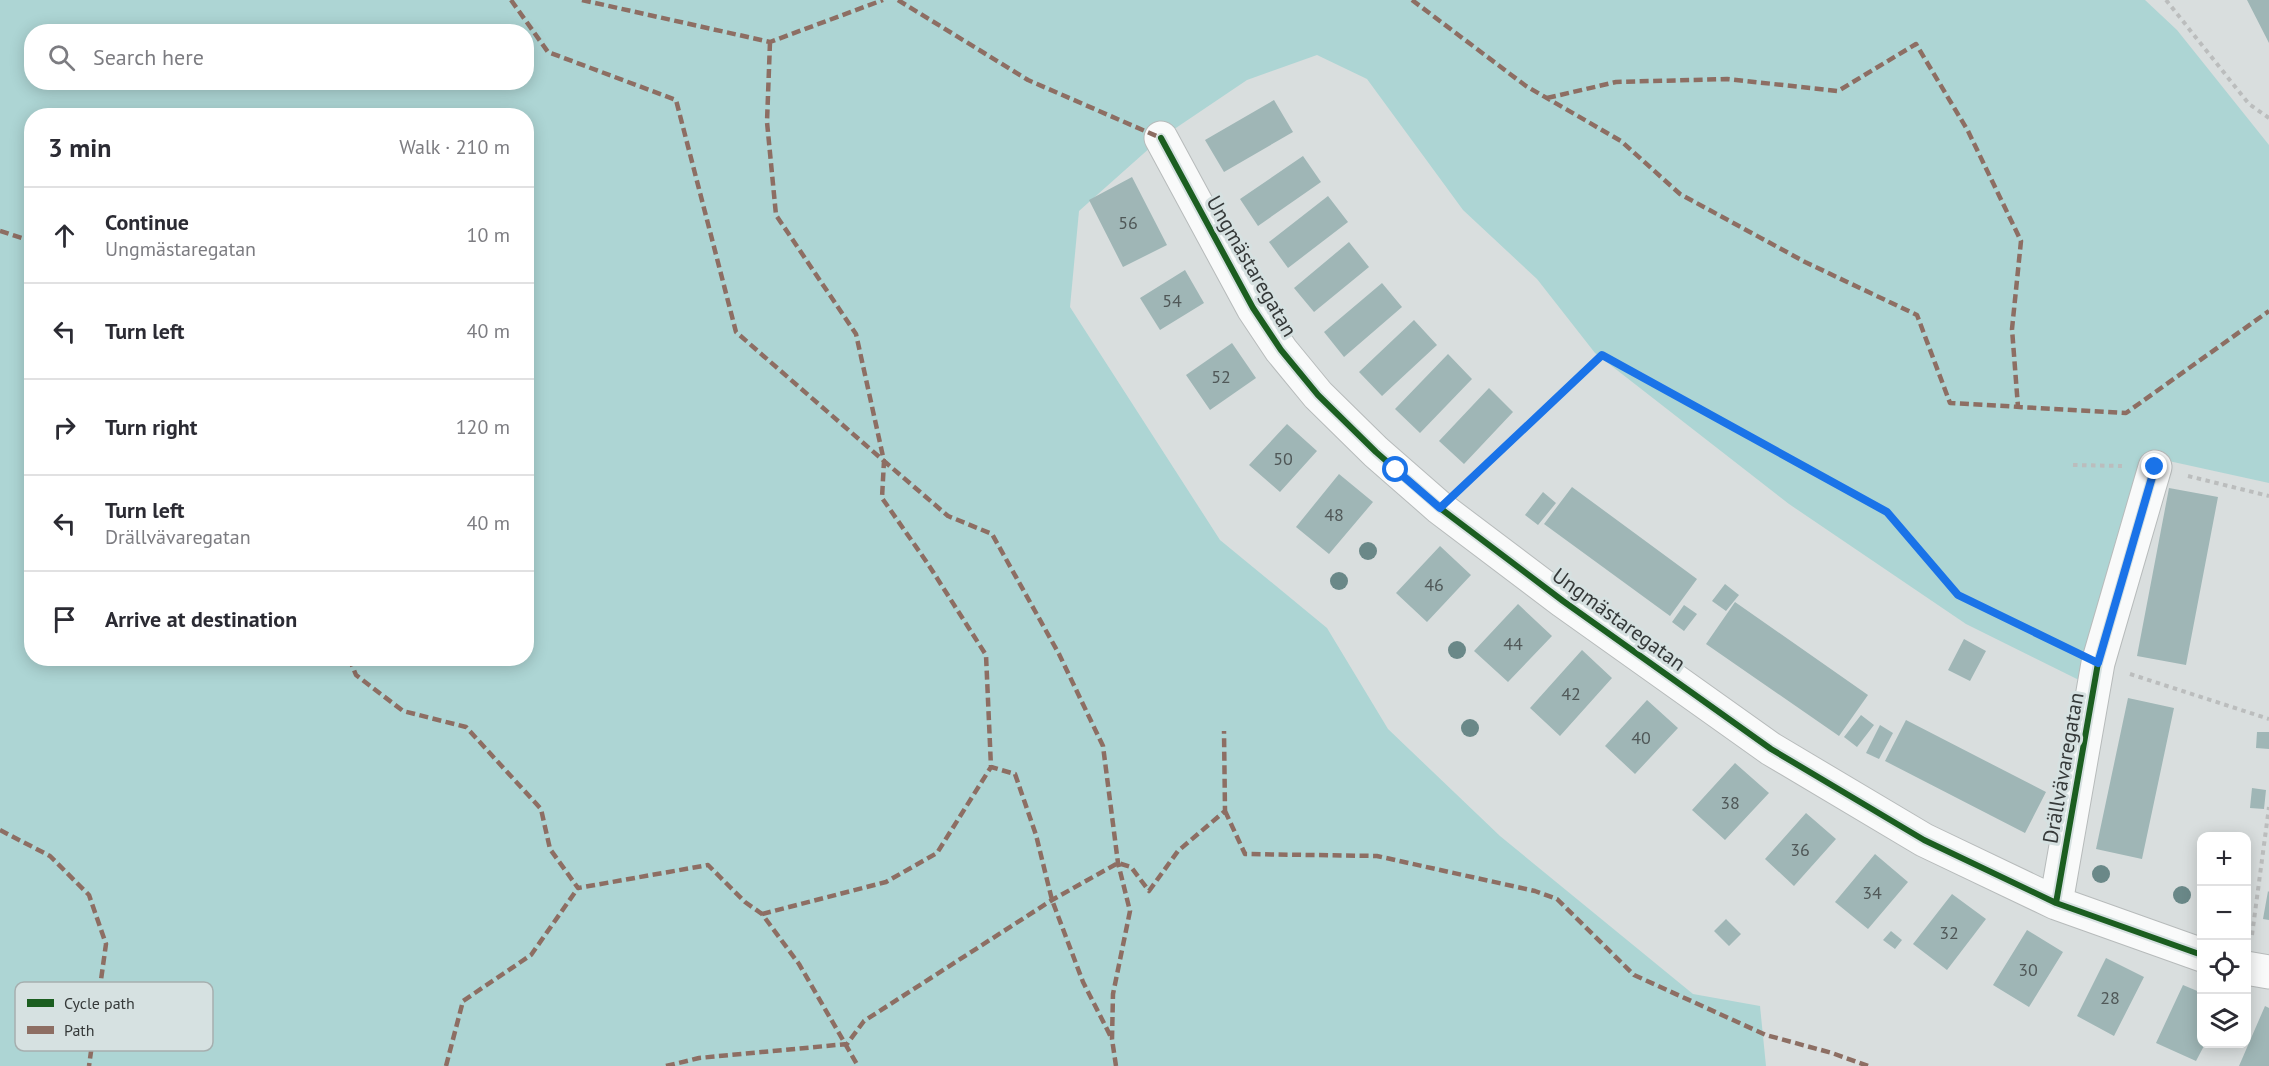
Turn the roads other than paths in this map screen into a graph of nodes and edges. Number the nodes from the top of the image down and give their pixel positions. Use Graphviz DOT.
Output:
graph roads {
  1 [pos="1161,138"];
  2 [pos="2155,467"];
  3 [pos="2056,903"];
  4 [pos="2197,952"];
  1 -- 3 [label="street, Ungmästaregatan"];
  2 -- 3 [label="street, Drällvävaregatan"];
  3 -- 4 [label="street, Ungmästaregatan"];
}
